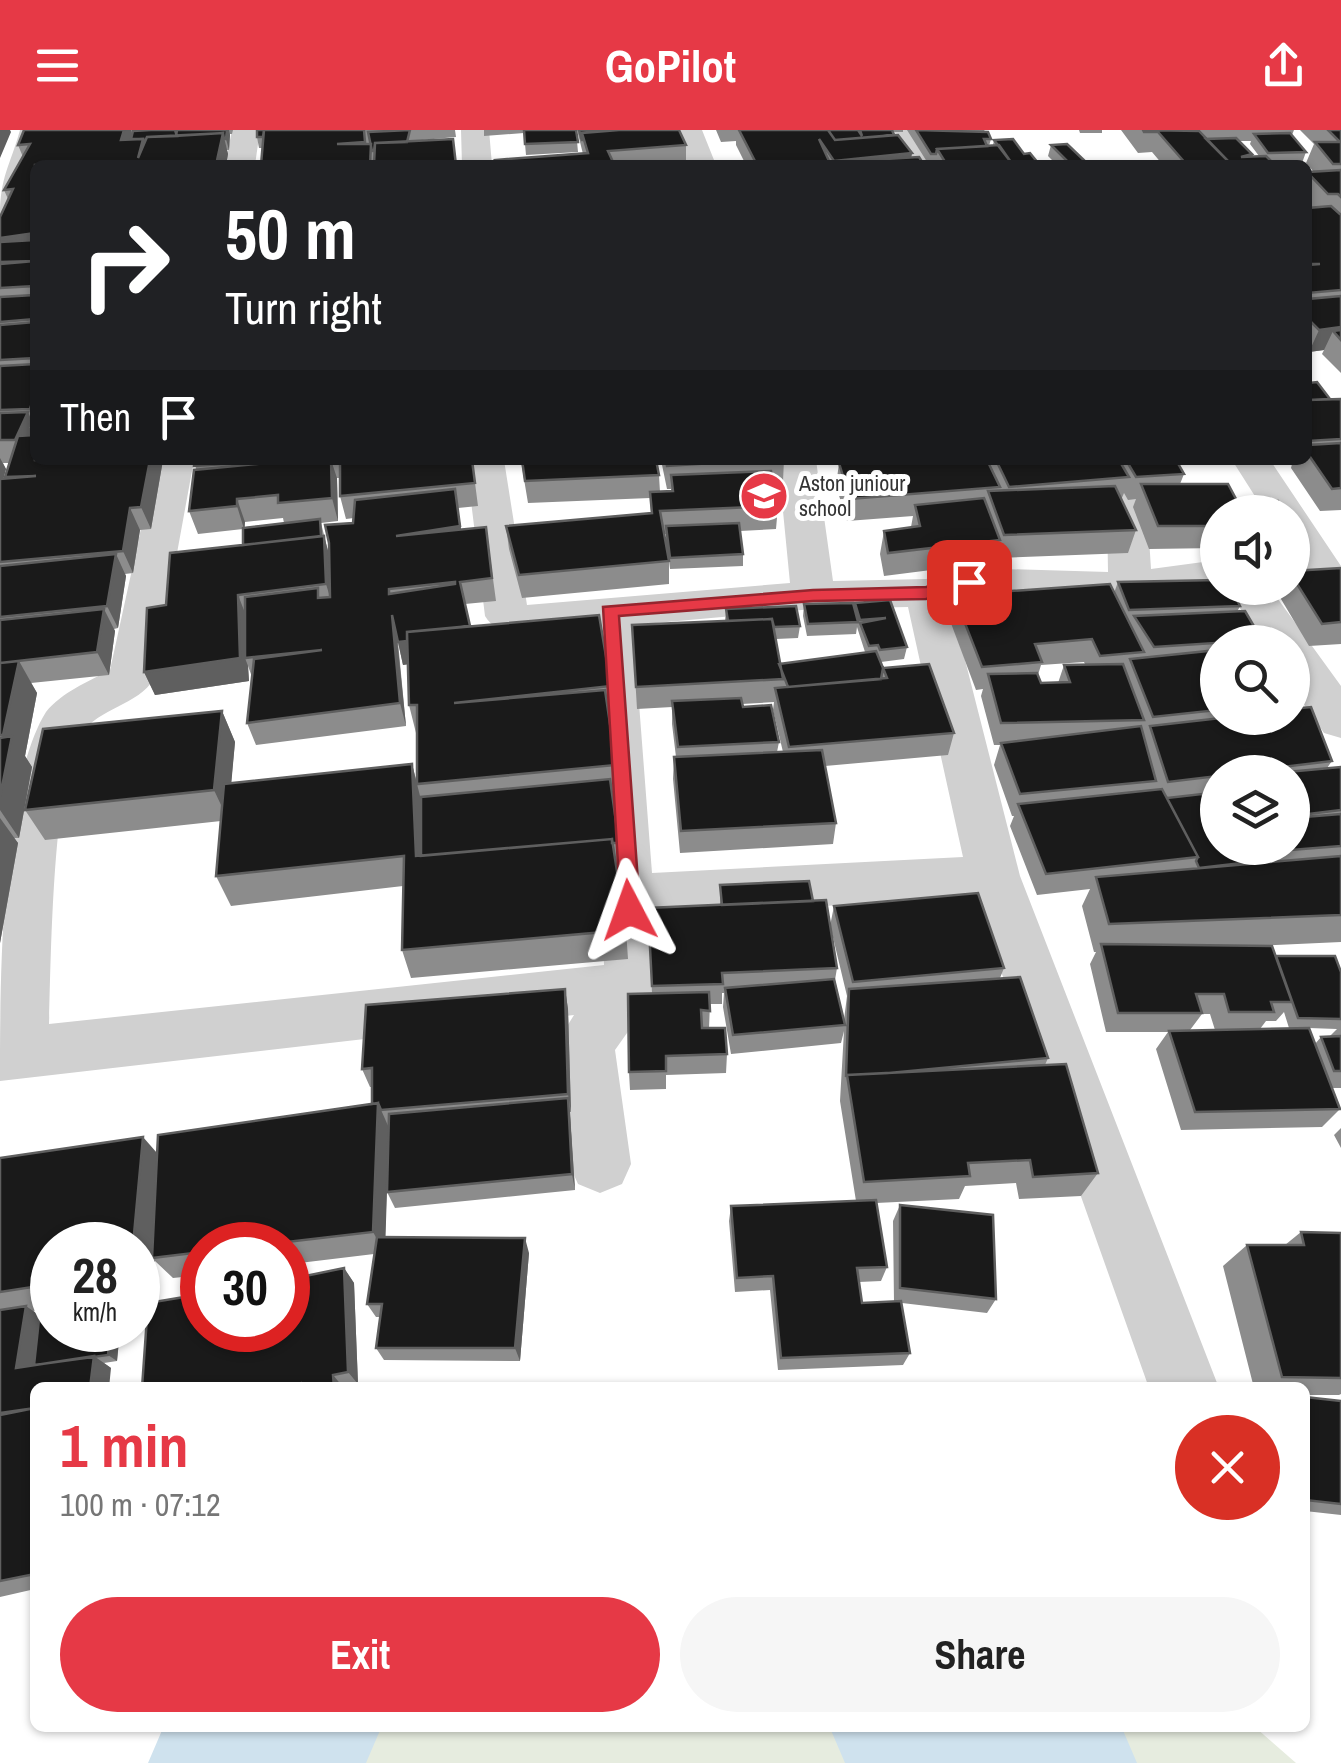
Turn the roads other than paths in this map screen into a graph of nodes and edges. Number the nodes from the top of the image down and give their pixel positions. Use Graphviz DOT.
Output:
graph roads {
  1 [pos="34,130"];
  2 [pos="246,130"];
  3 [pos="475,130"];
  4 [pos="688,130"];
  5 [pos="902,130"];
  6 [pos="241,160"];
  7 [pos="477,160"];
  8 [pos="698,160"];
  9 [pos="916,160"];
  10 [pos="0,206"];
  11 [pos="174,465"];
  12 [pos="486,465"];
  13 [pos="798,465"];
  14 [pos="1105,465"];
  15 [pos="1254,465"];
  16 [pos="1274,495"];
  17 [pos="1200,576"];
  18 [pos="1130,586"];
  19 [pos="926,593"];
  20 [pos="813,596"];
  21 [pos="610,611"];
  22 [pos="1310,677"];
  23 [pos="1341,721"];
  24 [pos="994,876"];
  25 [pos="634,985"];
  26 [pos="9,1053"];
  27 [pos="600,1164"];
  28 [pos="1182,1382"];
  1 -- 10 [label="street"];
  2 -- 6 [label="street"];
  3 -- 7 [label="street"];
  4 -- 8 [label="street"];
  5 -- 9 [label="street"];
  11 -- 26 [label="street"];
  12 -- 21 [label="street"];
  13 -- 20 [label="street"];
  14 -- 18 [label="street"];
  15 -- 16 [label="street"];
  17 -- 18 [label="street"];
  18 -- 19 [label="street"];
  19 -- 20 [label="street"];
  19 -- 24 [label="street"];
  20 -- 21 [label="street"];
  21 -- 25 [label="street"];
  22 -- 23 [label="street"];
  24 -- 25 [label="street"];
  24 -- 28 [label="street"];
  25 -- 26 [label="street"];
  25 -- 27 [label="street"];
}
